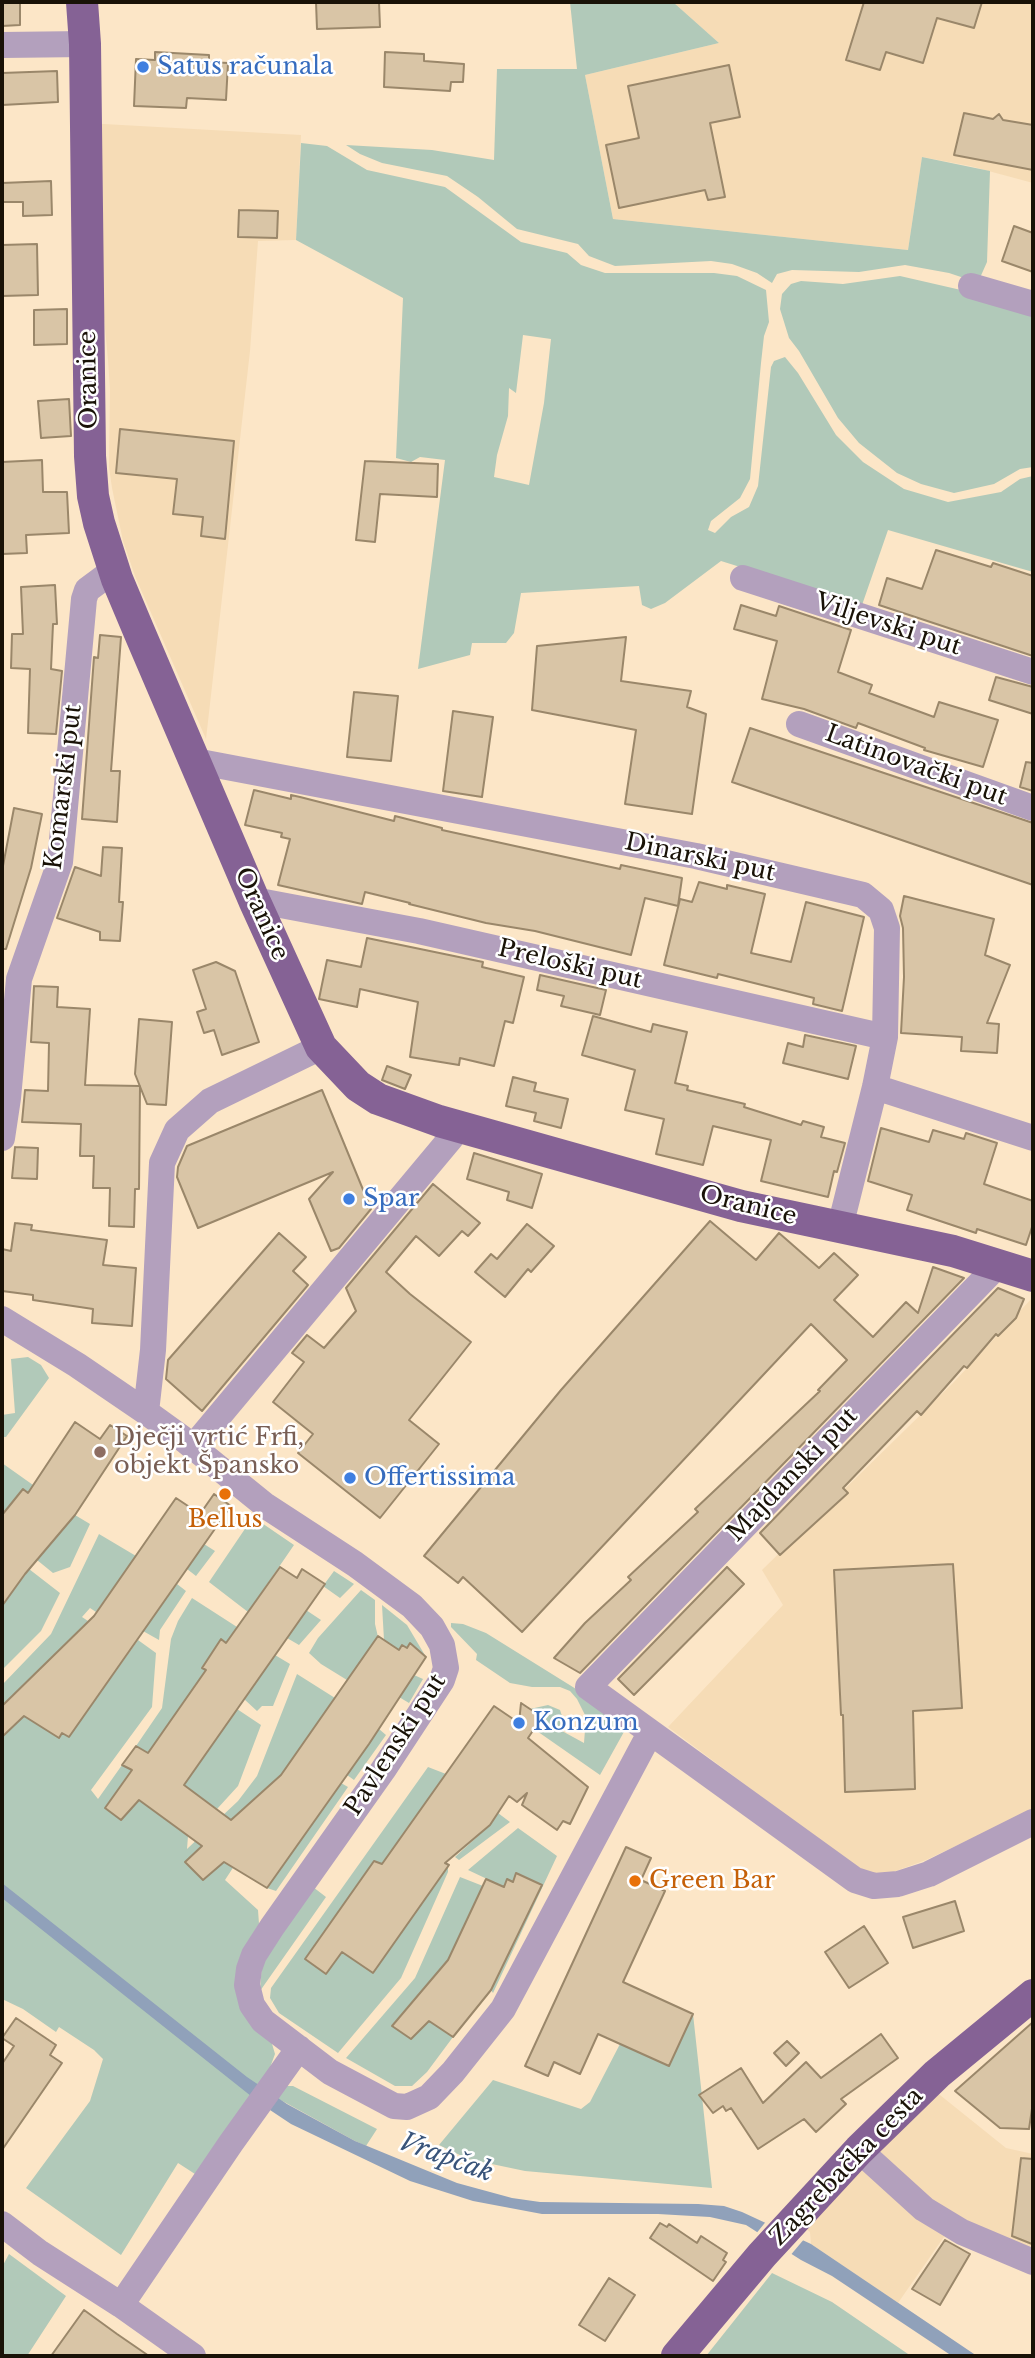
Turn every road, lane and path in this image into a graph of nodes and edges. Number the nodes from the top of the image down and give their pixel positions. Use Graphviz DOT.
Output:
graph roads {
  1 [pos="82,2"];
  2 [pos="85,44"];
  3 [pos="2,45"];
  4 [pos="971,286"];
  5 [pos="1033,304"];
  6 [pos="114,570"];
  7 [pos="743,578"];
  8 [pos="1033,672"];
  9 [pos="799,724"];
  10 [pos="195,761"];
  11 [pos="1033,808"];
  12 [pos="254,900"];
  13 [pos="885,1037"];
  14 [pos="321,1046"];
  15 [pos="875,1087"];
  16 [pos="457,1126"];
  17 [pos="2,1138"];
  18 [pos="1033,1138"];
  19 [pos="840,1227"];
  20 [pos="999,1264"];
  21 [pos="1033,1276"];
  22 [pos="2,1319"];
  23 [pos="146,1412"];
  24 [pos="193,1447"];
  25 [pos="650,1733"];
  26 [pos="1033,1822"];
  27 [pos="1033,1995"];
  28 [pos="299,2048"];
  29 [pos="859,2150"];
  30 [pos="2,2224"];
  31 [pos="1033,2262"];
  32 [pos="121,2305"];
  33 [pos="193,2356"];
  34 [pos="677,2356"];
  1 -- 2 [label="main road, Oranice"];
  2 -- 3 [label="street"];
  2 -- 6 [label="main road, Oranice"];
  4 -- 5 [label="street"];
  6 -- 10 [label="main road, Oranice"];
  6 -- 17 [label="street, Komarski put"];
  7 -- 8 [label="street, Viljevski put"];
  9 -- 11 [label="street, Latinovački put"];
  10 -- 12 [label="main road, Oranice"];
  10 -- 13 [label="street, Dinarski put"];
  12 -- 13 [label="street, Preloški put"];
  12 -- 14 [label="main road, Oranice"];
  13 -- 15 [label="street, Dinarski put"];
  14 -- 16 [label="main road, Oranice"];
  14 -- 23 [label="street"];
  15 -- 18 [label="street"];
  15 -- 19 [label="street, Dinarski put"];
  16 -- 19 [label="main road, Oranice"];
  16 -- 24 [label="street"];
  19 -- 20 [label="main road, Oranice"];
  20 -- 21 [label="main road, Oranice"];
  20 -- 25 [label="street, Majdanski put"];
  22 -- 23 [label="street, Pavlenski put"];
  23 -- 24 [label="street, Pavlenski put"];
  24 -- 28 [label="street, Pavlenski put"];
  25 -- 26 [label="street"];
  25 -- 28 [label="street, Pavlenski put"];
  27 -- 29 [label="main road, Zagrebačka cesta"];
  28 -- 32 [label="street"];
  29 -- 31 [label="street"];
  29 -- 34 [label="main road, Zagrebačka cesta"];
  30 -- 32 [label="street"];
  32 -- 33 [label="street"];
}
